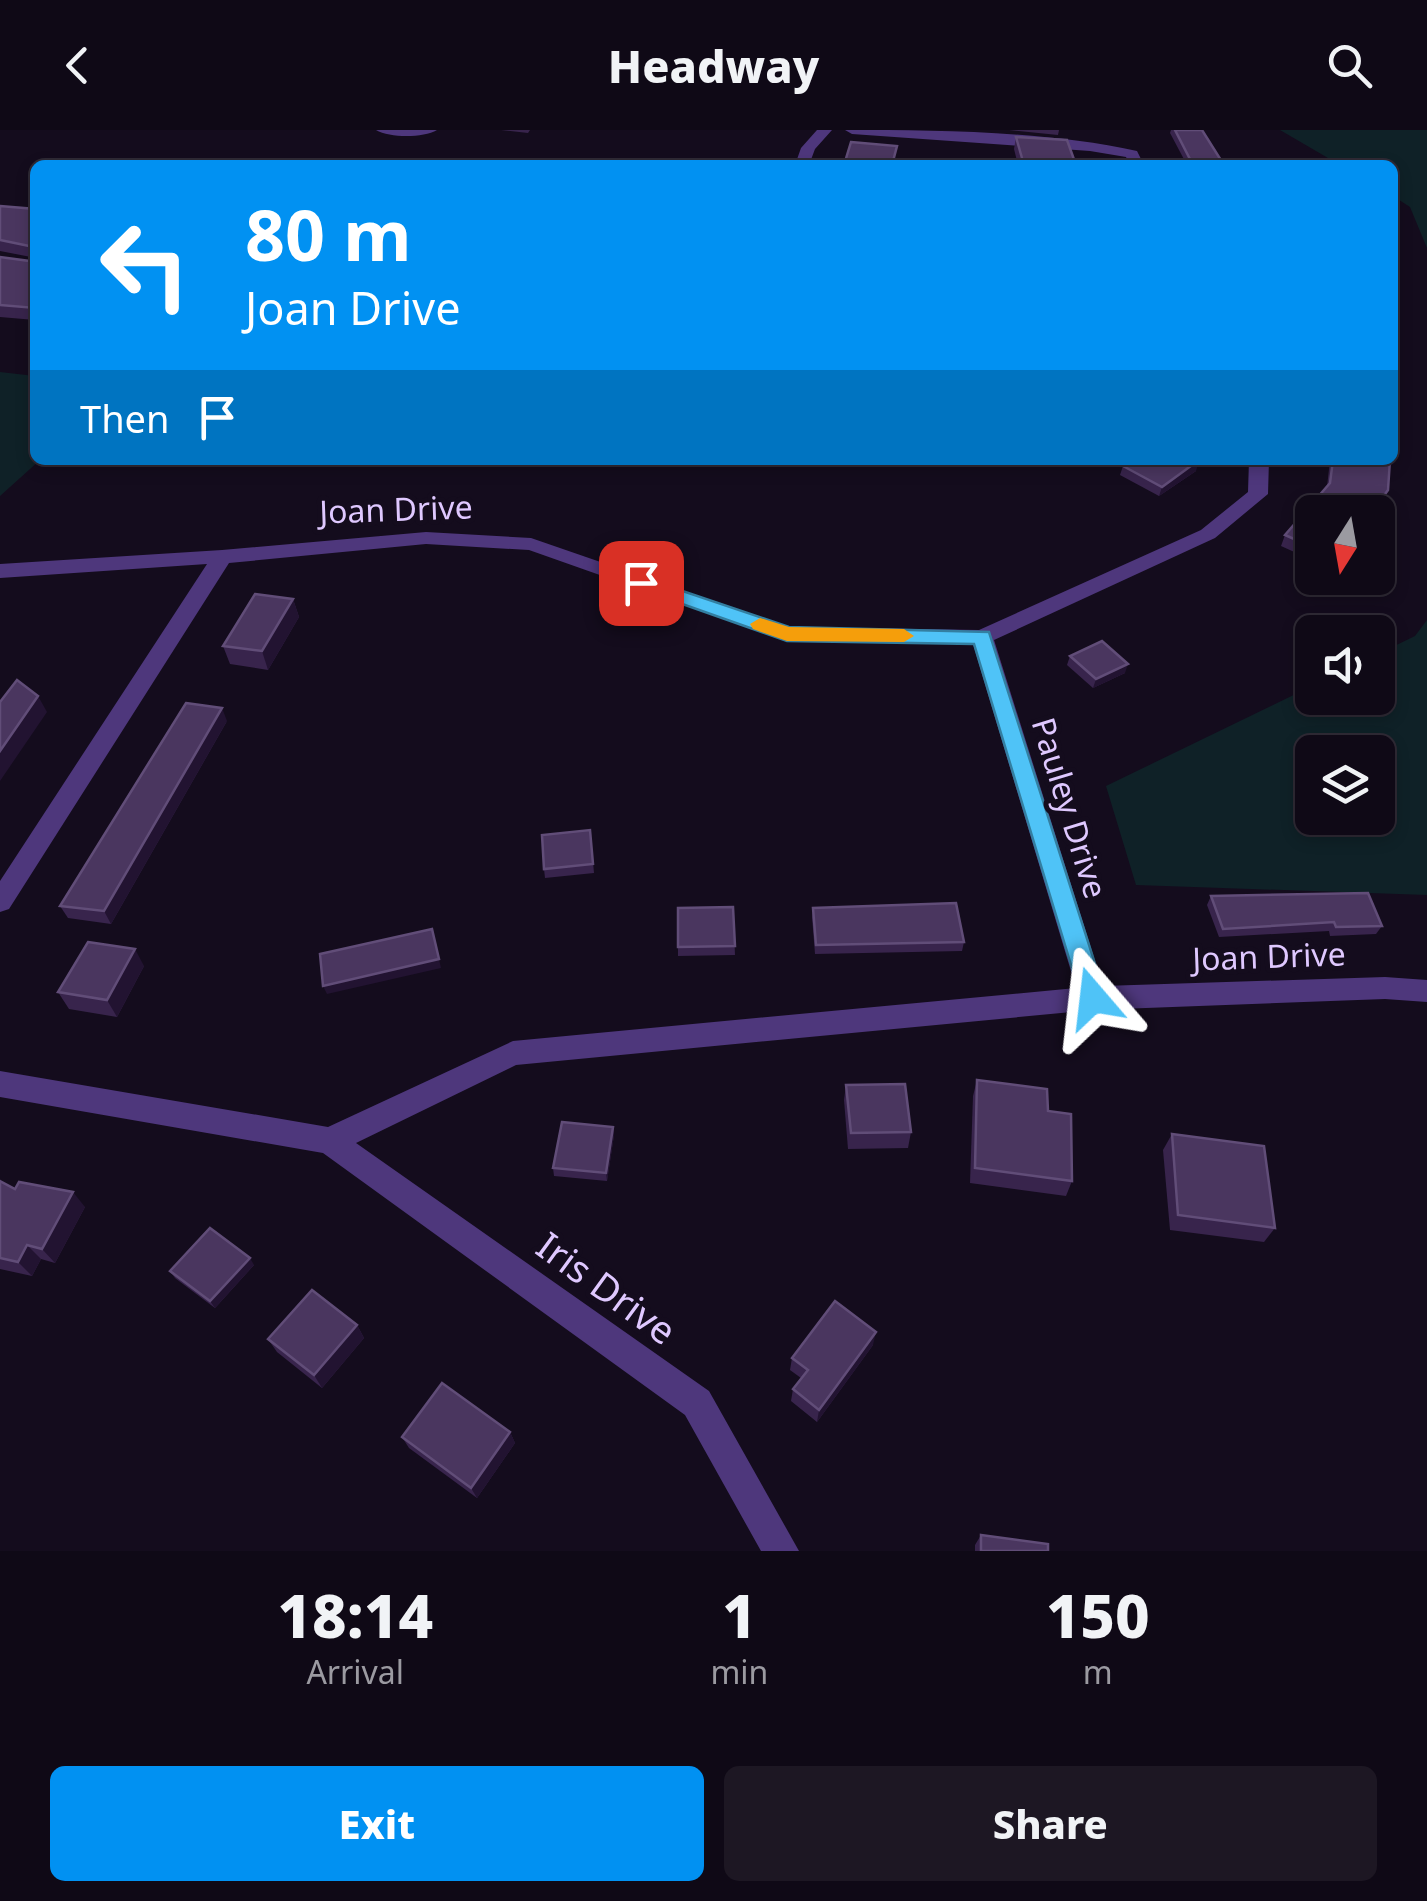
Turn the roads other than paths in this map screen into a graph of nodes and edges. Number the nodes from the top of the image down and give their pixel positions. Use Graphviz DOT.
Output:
graph roads {
  1 [pos="383,130"];
  2 [pos="430,130"];
  3 [pos="825,130"];
  4 [pos="852,130"];
  5 [pos="804,160"];
  6 [pos="1135,160"];
  7 [pos="1258,465"];
  8 [pos="222,557"];
  9 [pos="0,571"];
  10 [pos="982,637"];
  11 [pos="0,902"];
  12 [pos="1427,991"];
  13 [pos="1093,998"];
  14 [pos="0,1084"];
  15 [pos="330,1140"];
  16 [pos="781,1551"];
  1 -- 2 [label="street"];
  3 -- 5 [label="street"];
  4 -- 6 [label="street"];
  7 -- 10 [label="street, Joan Drive"];
  8 -- 9 [label="street, Joan Drive"];
  8 -- 10 [label="street, Joan Drive"];
  8 -- 11 [label="street"];
  10 -- 13 [label="street, Pauley Drive"];
  12 -- 13 [label="street, Joan Drive"];
  13 -- 15 [label="street, Joan Drive"];
  14 -- 15 [label="street"];
  15 -- 16 [label="street, Iris Drive"];
}
